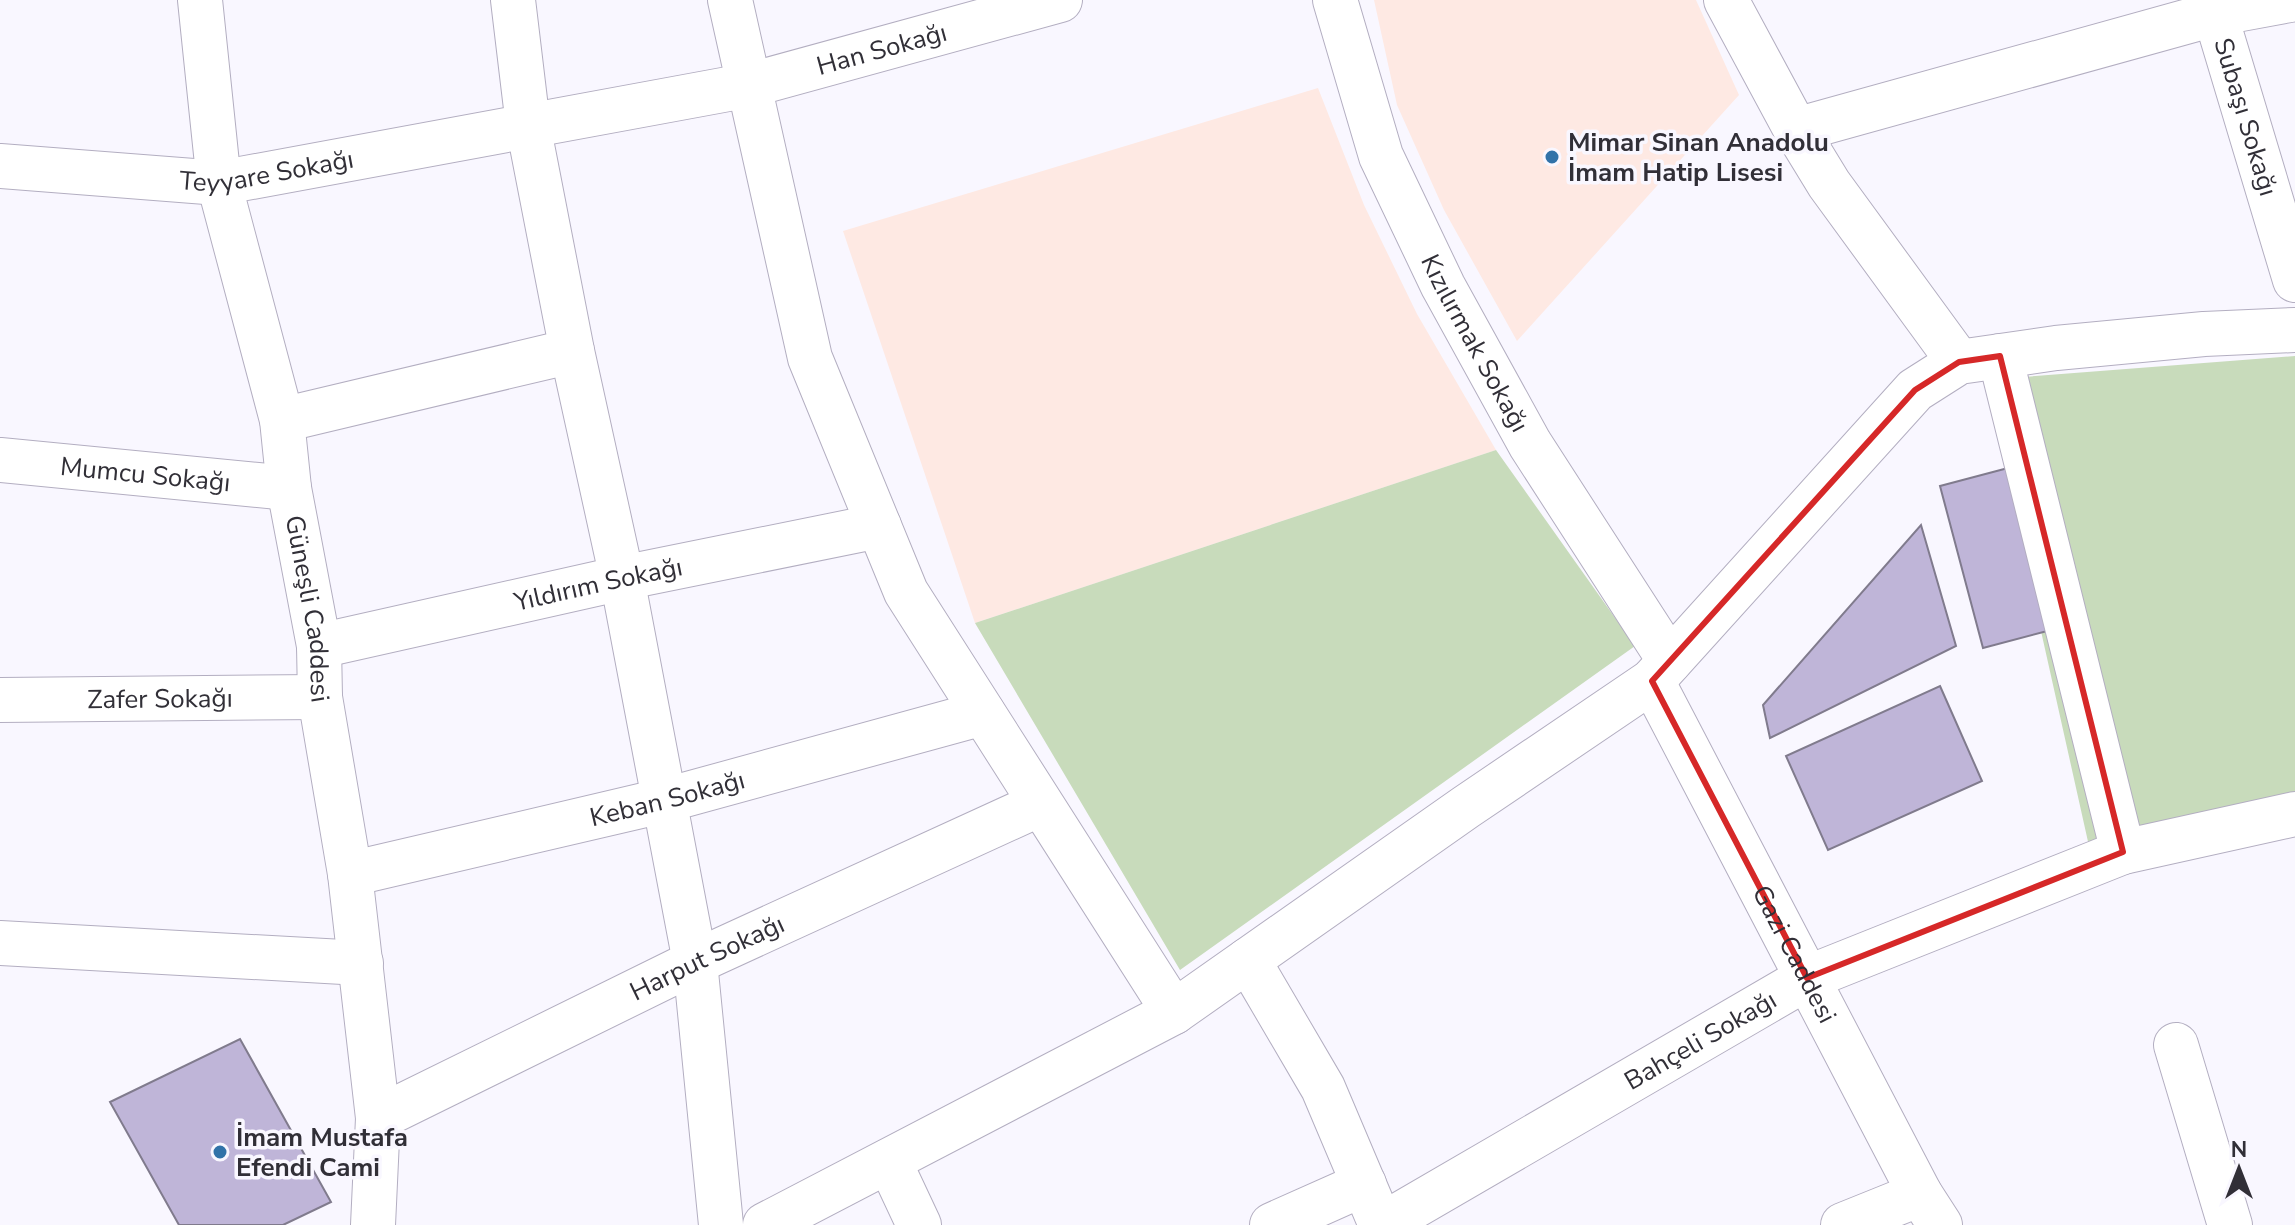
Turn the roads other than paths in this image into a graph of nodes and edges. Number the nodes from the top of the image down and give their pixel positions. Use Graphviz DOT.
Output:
graph roads {
  1 [pos="200,0"];
  2 [pos="513,0"];
  3 [pos="730,0"];
  4 [pos="1060,0"];
  5 [pos="1335,0"];
  6 [pos="1726,0"];
  7 [pos="2290,0"];
  8 [pos="2212,7"];
  9 [pos="750,85"];
  10 [pos="528,125"];
  11 [pos="1796,130"];
  12 [pos="0,166"];
  13 [pos="219,183"];
  14 [pos="2295,280"];
  15 [pos="2295,330"];
  16 [pos="572,351"];
  17 [pos="1980,359"];
  18 [pos="282,420"];
  19 [pos="0,460"];
  20 [pos="289,488"];
  21 [pos="879,526"];
  22 [pos="622,578"];
  23 [pos="319,646"];
  24 [pos="1661,671"];
  25 [pos="320,697"];
  26 [pos="0,700"];
  27 [pos="983,713"];
  28 [pos="666,800"];
  29 [pos="1040,804"];
  30 [pos="2295,814"];
  31 [pos="2123,852"];
  32 [pos="350,874"];
  33 [pos="0,943"];
  34 [pos="1248,960"];
  35 [pos="695,962"];
  36 [pos="361,963"];
  37 [pos="1807,978"];
  38 [pos="1174,1012"];
  39 [pos="2176,1045"];
  40 [pos="378,1118"];
  41 [pos="889,1161"];
  42 [pos="1364,1184"];
  43 [pos="1930,1209"];
  44 [pos="373,1225"];
  45 [pos="721,1225"];
  46 [pos="765,1225"];
  47 [pos="919,1225"];
  48 [pos="1272,1225"];
  49 [pos="1381,1225"];
  50 [pos="1843,1225"];
  51 [pos="2230,1225"];
  1 -- 13 [label="street, Güneşli Caddesi"];
  2 -- 10 [label="street"];
  3 -- 9 [label="street"];
  4 -- 9 [label="street, Han Sokağı"];
  5 -- 24 [label="street, Kızılırmak Sokağı"];
  6 -- 11 [label="street"];
  7 -- 8 [label="street"];
  8 -- 11 [label="street"];
  8 -- 14 [label="street, Subaşı Sokağı"];
  9 -- 10 [label="street, Han Sokağı"];
  9 -- 21 [label="street"];
  10 -- 13 [label="street, Teyyare Sokağı"];
  10 -- 16 [label="street"];
  11 -- 17 [label="street"];
  12 -- 13 [label="street, Teyyare Sokağı"];
  13 -- 18 [label="street, Güneşli Caddesi"];
  15 -- 17 [label="street"];
  16 -- 18 [label="street"];
  16 -- 22 [label="street"];
  17 -- 24 [label="street"];
  17 -- 31 [label="street"];
  18 -- 20 [label="street, Güneşli Caddesi"];
  19 -- 20 [label="street, Mumcu Sokağı"];
  20 -- 23 [label="street, Güneşli Caddesi"];
  21 -- 22 [label="street, Yıldırım Sokağı"];
  21 -- 27 [label="street"];
  22 -- 23 [label="street, Yıldırım Sokağı"];
  22 -- 28 [label="street"];
  23 -- 25 [label="street, Güneşli Caddesi"];
  24 -- 34 [label="street"];
  24 -- 37 [label="street, Gazi Caddesi"];
  25 -- 26 [label="street, Zafer Sokağı"];
  25 -- 32 [label="street, Güneşli Caddesi"];
  27 -- 28 [label="street, Keban Sokağı"];
  27 -- 29 [label="street"];
  28 -- 32 [label="street, Keban Sokağı"];
  28 -- 35 [label="street"];
  29 -- 35 [label="street, Harput Sokağı"];
  29 -- 38 [label="street"];
  30 -- 31 [label="street, Bahçeli Sokağı"];
  31 -- 37 [label="street, Bahçeli Sokağı"];
  32 -- 36 [label="street, Güneşli Caddesi"];
  33 -- 36 [label="street"];
  34 -- 38 [label="street"];
  34 -- 42 [label="street"];
  35 -- 40 [label="street, Harput Sokağı"];
  35 -- 45 [label="street"];
  36 -- 40 [label="street, Güneşli Caddesi"];
  37 -- 43 [label="street, Gazi Caddesi"];
  37 -- 49 [label="street, Bahçeli Sokağı"];
  38 -- 41 [label="street"];
  39 -- 51 [label="street"];
  40 -- 44 [label="street, Güneşli Caddesi"];
  41 -- 46 [label="street"];
  41 -- 47 [label="street"];
  42 -- 48 [label="street"];
  42 -- 49 [label="street"];
  43 -- 50 [label="street"];
}
